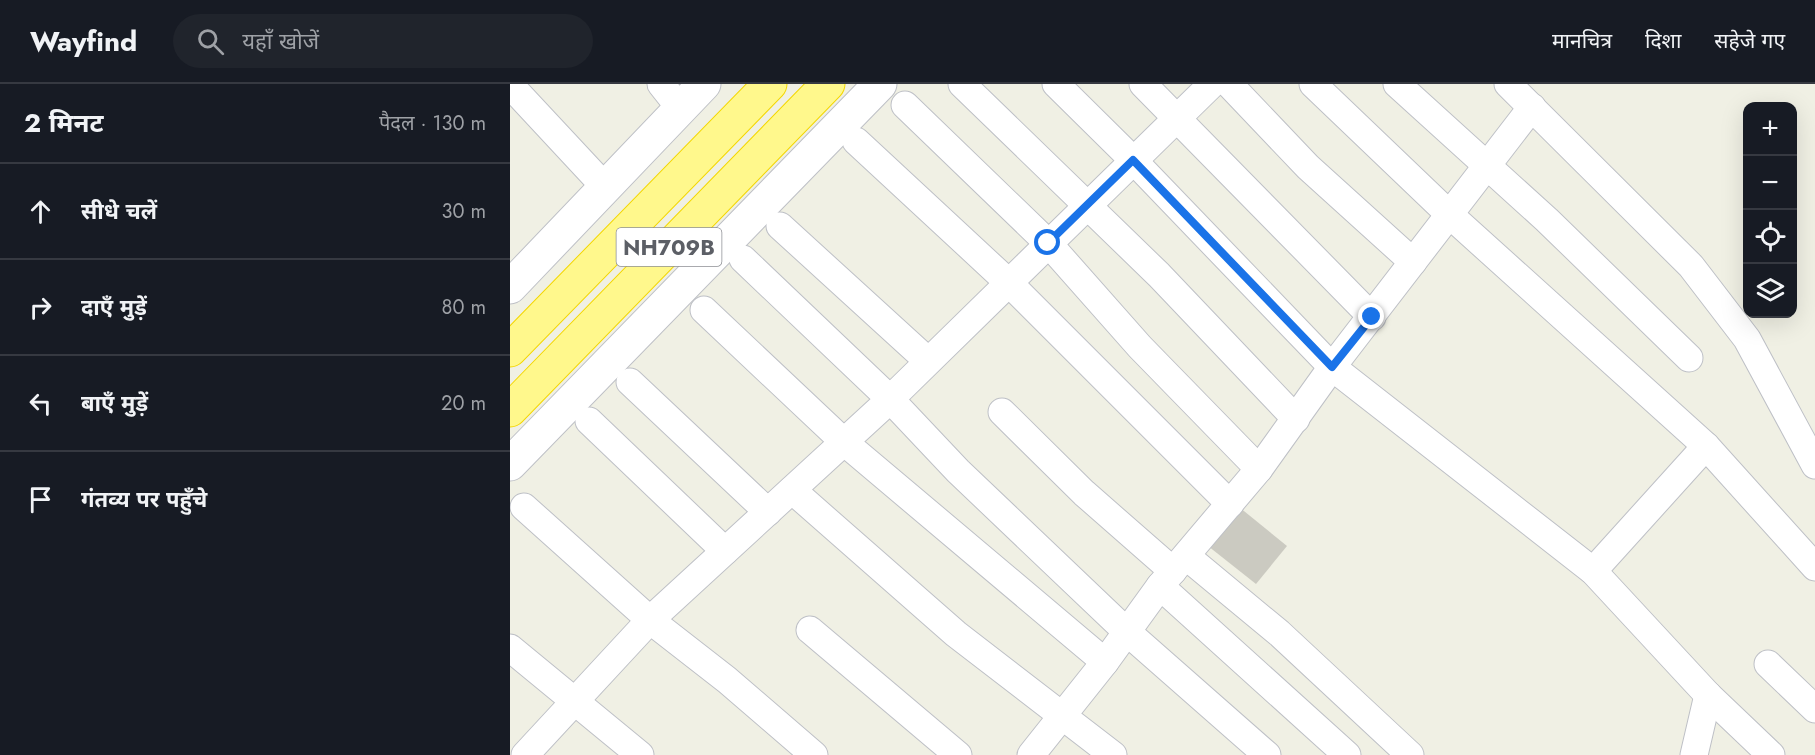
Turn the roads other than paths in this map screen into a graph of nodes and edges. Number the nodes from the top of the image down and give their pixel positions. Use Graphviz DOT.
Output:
graph roads {
  1 [pos="704,84"];
  2 [pos="770,84"];
  3 [pos="828,84"];
  4 [pos="880,84"];
  5 [pos="962,84"];
  6 [pos="1056,84"];
  7 [pos="1143,84"];
  8 [pos="1212,84"];
  9 [pos="1229,84"];
  10 [pos="1313,84"];
  11 [pos="1397,84"];
  12 [pos="1508,84"];
  13 [pos="510,85"];
  14 [pos="671,96"];
  15 [pos="905,105"];
  16 [pos="1532,107"];
  17 [pos="1178,117"];
  18 [pos="856,141"];
  19 [pos="1133,160"];
  20 [pos="1486,164"];
  21 [pos="606,188"];
  22 [pos="1088,205"];
  23 [pos="1450,215"];
  24 [pos="780,226"];
  25 [pos="1048,243"];
  26 [pos="743,259"];
  27 [pos="1413,262"];
  28 [pos="1008,282"];
  29 [pos="510,287"];
  30 [pos="704,310"];
  31 [pos="1372,317"];
  32 [pos="510,350"];
  33 [pos="1689,358"];
  34 [pos="928,361"];
  35 [pos="1332,367"];
  36 [pos="630,382"];
  37 [pos="890,399"];
  38 [pos="510,410"];
  39 [pos="1002,412"];
  40 [pos="1296,419"];
  41 [pos="589,421"];
  42 [pos="844,442"];
  43 [pos="1706,446"];
  44 [pos="510,464"];
  45 [pos="1815,465"];
  46 [pos="1259,469"];
  47 [pos="792,490"];
  48 [pos="1230,504"];
  49 [pos="524,507"];
  50 [pos="768,512"];
  51 [pos="725,551"];
  52 [pos="1815,567"];
  53 [pos="1173,571"];
  54 [pos="1593,571"];
  55 [pos="650,620"];
  56 [pos="810,630"];
  57 [pos="1126,631"];
  58 [pos="510,648"];
  59 [pos="1105,662"];
  60 [pos="1768,664"];
  61 [pos="1708,695"];
  62 [pos="575,700"];
  63 [pos="1815,709"];
  64 [pos="1062,716"];
  65 [pos="539,751"];
  66 [pos="640,755"];
  67 [pos="814,755"];
  68 [pos="958,755"];
  69 [pos="1031,755"];
  70 [pos="1113,755"];
  71 [pos="1267,755"];
  72 [pos="1347,755"];
  73 [pos="1410,755"];
  74 [pos="1694,755"];
  75 [pos="1771,755"];
  1 -- 14 [label="street"];
  2 -- 32 [label="highway, NH709B"];
  3 -- 38 [label="highway, NH709B"];
  4 -- 44 [label="street"];
  5 -- 22 [label="street"];
  6 -- 19 [label="street"];
  7 -- 17 [label="street"];
  8 -- 17 [label="street"];
  9 -- 27 [label="street"];
  10 -- 23 [label="street"];
  11 -- 20 [label="street"];
  12 -- 16 [label="street"];
  13 -- 21 [label="street"];
  14 -- 21 [label="street"];
  15 -- 25 [label="street"];
  16 -- 20 [label="street"];
  16 -- 45 [label="street"];
  17 -- 19 [label="street"];
  17 -- 31 [label="street"];
  18 -- 28 [label="street"];
  19 -- 22 [label="street"];
  19 -- 35 [label="street"];
  20 -- 23 [label="street"];
  20 -- 33 [label="street"];
  21 -- 29 [label="street"];
  22 -- 25 [label="street"];
  22 -- 40 [label="street"];
  23 -- 27 [label="street"];
  23 -- 43 [label="street"];
  24 -- 34 [label="street"];
  25 -- 28 [label="street"];
  25 -- 46 [label="street"];
  26 -- 37 [label="street"];
  27 -- 31 [label="street"];
  28 -- 34 [label="street"];
  28 -- 48 [label="street"];
  30 -- 42 [label="street"];
  31 -- 35 [label="street"];
  34 -- 37 [label="street"];
  35 -- 40 [label="street"];
  35 -- 54 [label="street"];
  36 -- 50 [label="street"];
  37 -- 42 [label="street"];
  37 -- 57 [label="street"];
  39 -- 53 [label="street"];
  40 -- 46 [label="street"];
  41 -- 51 [label="street"];
  42 -- 47 [label="street"];
  42 -- 59 [label="street"];
  43 -- 52 [label="street"];
  43 -- 54 [label="street"];
  46 -- 48 [label="street"];
  47 -- 50 [label="street"];
  47 -- 64 [label="street"];
  48 -- 53 [label="street"];
  49 -- 55 [label="street"];
  50 -- 51 [label="street"];
  51 -- 55 [label="street"];
  53 -- 57 [label="street"];
  53 -- 72 [label="street"];
  53 -- 73 [label="street"];
  54 -- 61 [label="street"];
  55 -- 62 [label="street"];
  55 -- 67 [label="street"];
  56 -- 68 [label="street"];
  57 -- 59 [label="street"];
  57 -- 71 [label="street"];
  58 -- 62 [label="street"];
  59 -- 64 [label="street"];
  60 -- 63 [label="street"];
  61 -- 74 [label="street"];
  61 -- 75 [label="street"];
  62 -- 65 [label="street"];
  62 -- 66 [label="street"];
  64 -- 69 [label="street"];
  64 -- 70 [label="street"];
}
